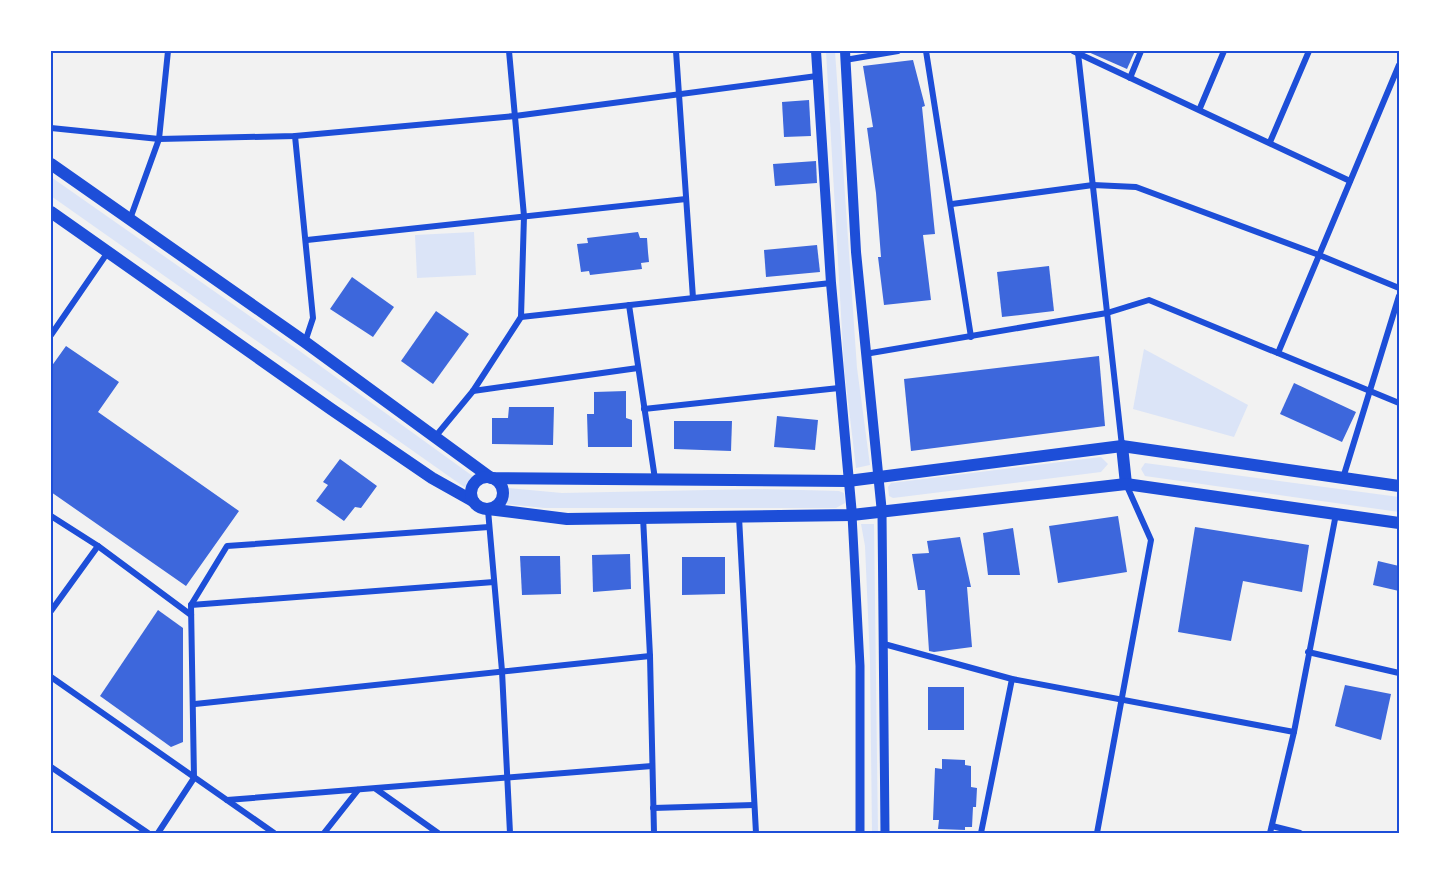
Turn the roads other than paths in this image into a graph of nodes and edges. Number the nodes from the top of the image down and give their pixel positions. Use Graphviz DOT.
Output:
graph roads {
  1 [pos="168,51"];
  2 [pos="509,51"];
  3 [pos="676,51"];
  4 [pos="816,51"];
  5 [pos="898,51"];
  6 [pos="926,51"];
  7 [pos="1141,51"];
  8 [pos="1224,51"];
  9 [pos="1309,51"];
  10 [pos="1076,52"];
  11 [pos="845,55"];
  12 [pos="1399,65"];
  13 [pos="817,76"];
  14 [pos="1130,78"];
  15 [pos="679,94"];
  16 [pos="1200,108"];
  17 [pos="515,116"];
  18 [pos="51,128"];
  19 [pos="295,136"];
  20 [pos="159,139"];
  21 [pos="1270,142"];
  22 [pos="51,164"];
  23 [pos="1350,181"];
  24 [pos="1093,185"];
  25 [pos="686,199"];
  26 [pos="952,204"];
  27 [pos="51,212"];
  28 [pos="524,216"];
  29 [pos="129,221"];
  30 [pos="307,240"];
  31 [pos="108,252"];
  32 [pos="1319,255"];
  33 [pos="831,283"];
  34 [pos="1399,288"];
  35 [pos="1399,296"];
  36 [pos="693,298"];
  37 [pos="629,305"];
  38 [pos="1107,313"];
  39 [pos="521,317"];
  40 [pos="51,335"];
  41 [pos="971,337"];
  42 [pos="305,342"];
  43 [pos="1278,352"];
  44 [pos="864,354"];
  45 [pos="638,368"];
  46 [pos="839,388"];
  47 [pos="473,391"];
  48 [pos="1369,392"];
  49 [pos="1399,403"];
  50 [pos="644,409"];
  51 [pos="435,437"];
  52 [pos="1122,446"];
  53 [pos="879,475"];
  54 [pos="491,478"];
  55 [pos="1343,478"];
  56 [pos="655,479"];
  57 [pos="848,481"];
  58 [pos="1126,484"];
  59 [pos="1399,486"];
  60 [pos="473,501"];
  61 [pos="488,509"];
  62 [pos="882,513"];
  63 [pos="1336,514"];
  64 [pos="852,515"];
  65 [pos="51,516"];
  66 [pos="643,517"];
  67 [pos="739,517"];
  68 [pos="1399,523"];
  69 [pos="489,526"];
  70 [pos="98,546"];
  71 [pos="494,582"];
  72 [pos="191,606"];
  73 [pos="51,611"];
  74 [pos="191,615"];
  75 [pos="884,644"];
  76 [pos="1308,652"];
  77 [pos="650,656"];
  78 [pos="502,671"];
  79 [pos="1399,674"];
  80 [pos="51,677"];
  81 [pos="1012,679"];
  82 [pos="1121,701"];
  83 [pos="195,704"];
  84 [pos="1294,732"];
  85 [pos="51,766"];
  86 [pos="652,766"];
  87 [pos="194,778"];
  88 [pos="506,778"];
  89 [pos="376,788"];
  90 [pos="358,790"];
  91 [pos="227,801"];
  92 [pos="754,805"];
  93 [pos="653,808"];
  94 [pos="1271,829"];
  95 [pos="148,833"];
  96 [pos="159,833"];
  97 [pos="274,833"];
  98 [pos="324,833"];
  99 [pos="438,833"];
  100 [pos="510,833"];
  101 [pos="654,833"];
  102 [pos="756,833"];
  103 [pos="860,833"];
  104 [pos="885,833"];
  105 [pos="981,833"];
  106 [pos="1097,833"];
  107 [pos="1300,833"];
  1 -- 20 [label="street"];
  2 -- 17 [label="street"];
  3 -- 15 [label="street"];
  4 -- 13 [label="main road"];
  5 -- 11 [label="street"];
  6 -- 26 [label="street"];
  7 -- 14 [label="street"];
  8 -- 16 [label="street"];
  9 -- 21 [label="street"];
  10 -- 14 [label="street"];
  10 -- 24 [label="street"];
  11 -- 44 [label="main road"];
  12 -- 23 [label="street"];
  13 -- 15 [label="street"];
  13 -- 33 [label="main road"];
  14 -- 16 [label="street"];
  15 -- 17 [label="street"];
  15 -- 25 [label="street"];
  16 -- 21 [label="street"];
  17 -- 19 [label="street"];
  17 -- 28 [label="street"];
  18 -- 20 [label="street"];
  19 -- 20 [label="street"];
  19 -- 30 [label="street"];
  20 -- 29 [label="street"];
  21 -- 23 [label="street"];
  22 -- 29 [label="main road"];
  23 -- 32 [label="street"];
  24 -- 26 [label="street"];
  24 -- 32 [label="street"];
  24 -- 38 [label="street"];
  25 -- 28 [label="street"];
  25 -- 36 [label="street"];
  26 -- 41 [label="street"];
  27 -- 31 [label="main road"];
  28 -- 30 [label="street"];
  28 -- 39 [label="street"];
  29 -- 42 [label="main road"];
  30 -- 42 [label="street"];
  31 -- 40 [label="street"];
  31 -- 60 [label="main road"];
  32 -- 34 [label="street"];
  32 -- 43 [label="street"];
  33 -- 36 [label="street"];
  33 -- 46 [label="main road"];
  35 -- 48 [label="street"];
  36 -- 37 [label="street"];
  37 -- 39 [label="street"];
  37 -- 45 [label="street"];
  38 -- 41 [label="street"];
  38 -- 43 [label="street"];
  38 -- 52 [label="street"];
  39 -- 47 [label="street"];
  41 -- 44 [label="street"];
  42 -- 51 [label="main road"];
  43 -- 48 [label="street"];
  44 -- 53 [label="main road"];
  45 -- 47 [label="street"];
  45 -- 50 [label="street"];
  46 -- 50 [label="street"];
  46 -- 57 [label="main road"];
  47 -- 51 [label="street"];
  48 -- 49 [label="street"];
  48 -- 55 [label="street"];
  50 -- 56 [label="street"];
  51 -- 54 [label="main road"];
  52 -- 53 [label="main road"];
  52 -- 55 [label="main road"];
  52 -- 58 [label="main road"];
  53 -- 57 [label="main road"];
  53 -- 62 [label="main road"];
  54 -- 56 [label="main road"];
  54 -- 60 [label="main road"];
  54 -- 61 [label="main road"];
  55 -- 59 [label="main road"];
  56 -- 57 [label="main road"];
  57 -- 64 [label="main road"];
  58 -- 62 [label="main road"];
  58 -- 63 [label="main road"];
  58 -- 82 [label="street"];
  60 -- 61 [label="main road"];
  61 -- 66 [label="main road"];
  61 -- 69 [label="street"];
  62 -- 64 [label="main road"];
  62 -- 75 [label="street"];
  63 -- 68 [label="main road"];
  63 -- 76 [label="street"];
  64 -- 67 [label="main road"];
  64 -- 103 [label="street"];
  65 -- 70 [label="street"];
  66 -- 67 [label="main road"];
  66 -- 77 [label="street"];
  67 -- 92 [label="street"];
  69 -- 71 [label="street"];
  69 -- 72 [label="street"];
  70 -- 73 [label="street"];
  70 -- 74 [label="street"];
  71 -- 72 [label="street"];
  71 -- 78 [label="street"];
  72 -- 74 [label="street"];
  74 -- 83 [label="street"];
  75 -- 81 [label="street"];
  75 -- 104 [label="street"];
  76 -- 79 [label="street"];
  76 -- 84 [label="street"];
  77 -- 78 [label="street"];
  77 -- 86 [label="street"];
  78 -- 83 [label="street"];
  78 -- 88 [label="street"];
  80 -- 87 [label="street"];
  81 -- 82 [label="street"];
  81 -- 105 [label="street"];
  82 -- 84 [label="street"];
  82 -- 106 [label="street"];
  83 -- 87 [label="street"];
  84 -- 94 [label="street"];
  85 -- 95 [label="street"];
  86 -- 88 [label="street"];
  86 -- 93 [label="street"];
  87 -- 91 [label="street"];
  87 -- 96 [label="street"];
  88 -- 89 [label="street"];
  88 -- 100 [label="street"];
  89 -- 90 [label="street"];
  89 -- 99 [label="street"];
  90 -- 91 [label="street"];
  90 -- 98 [label="street"];
  91 -- 97 [label="street"];
  92 -- 93 [label="street"];
  92 -- 102 [label="street"];
  93 -- 101 [label="street"];
  94 -- 107 [label="street"];
}
